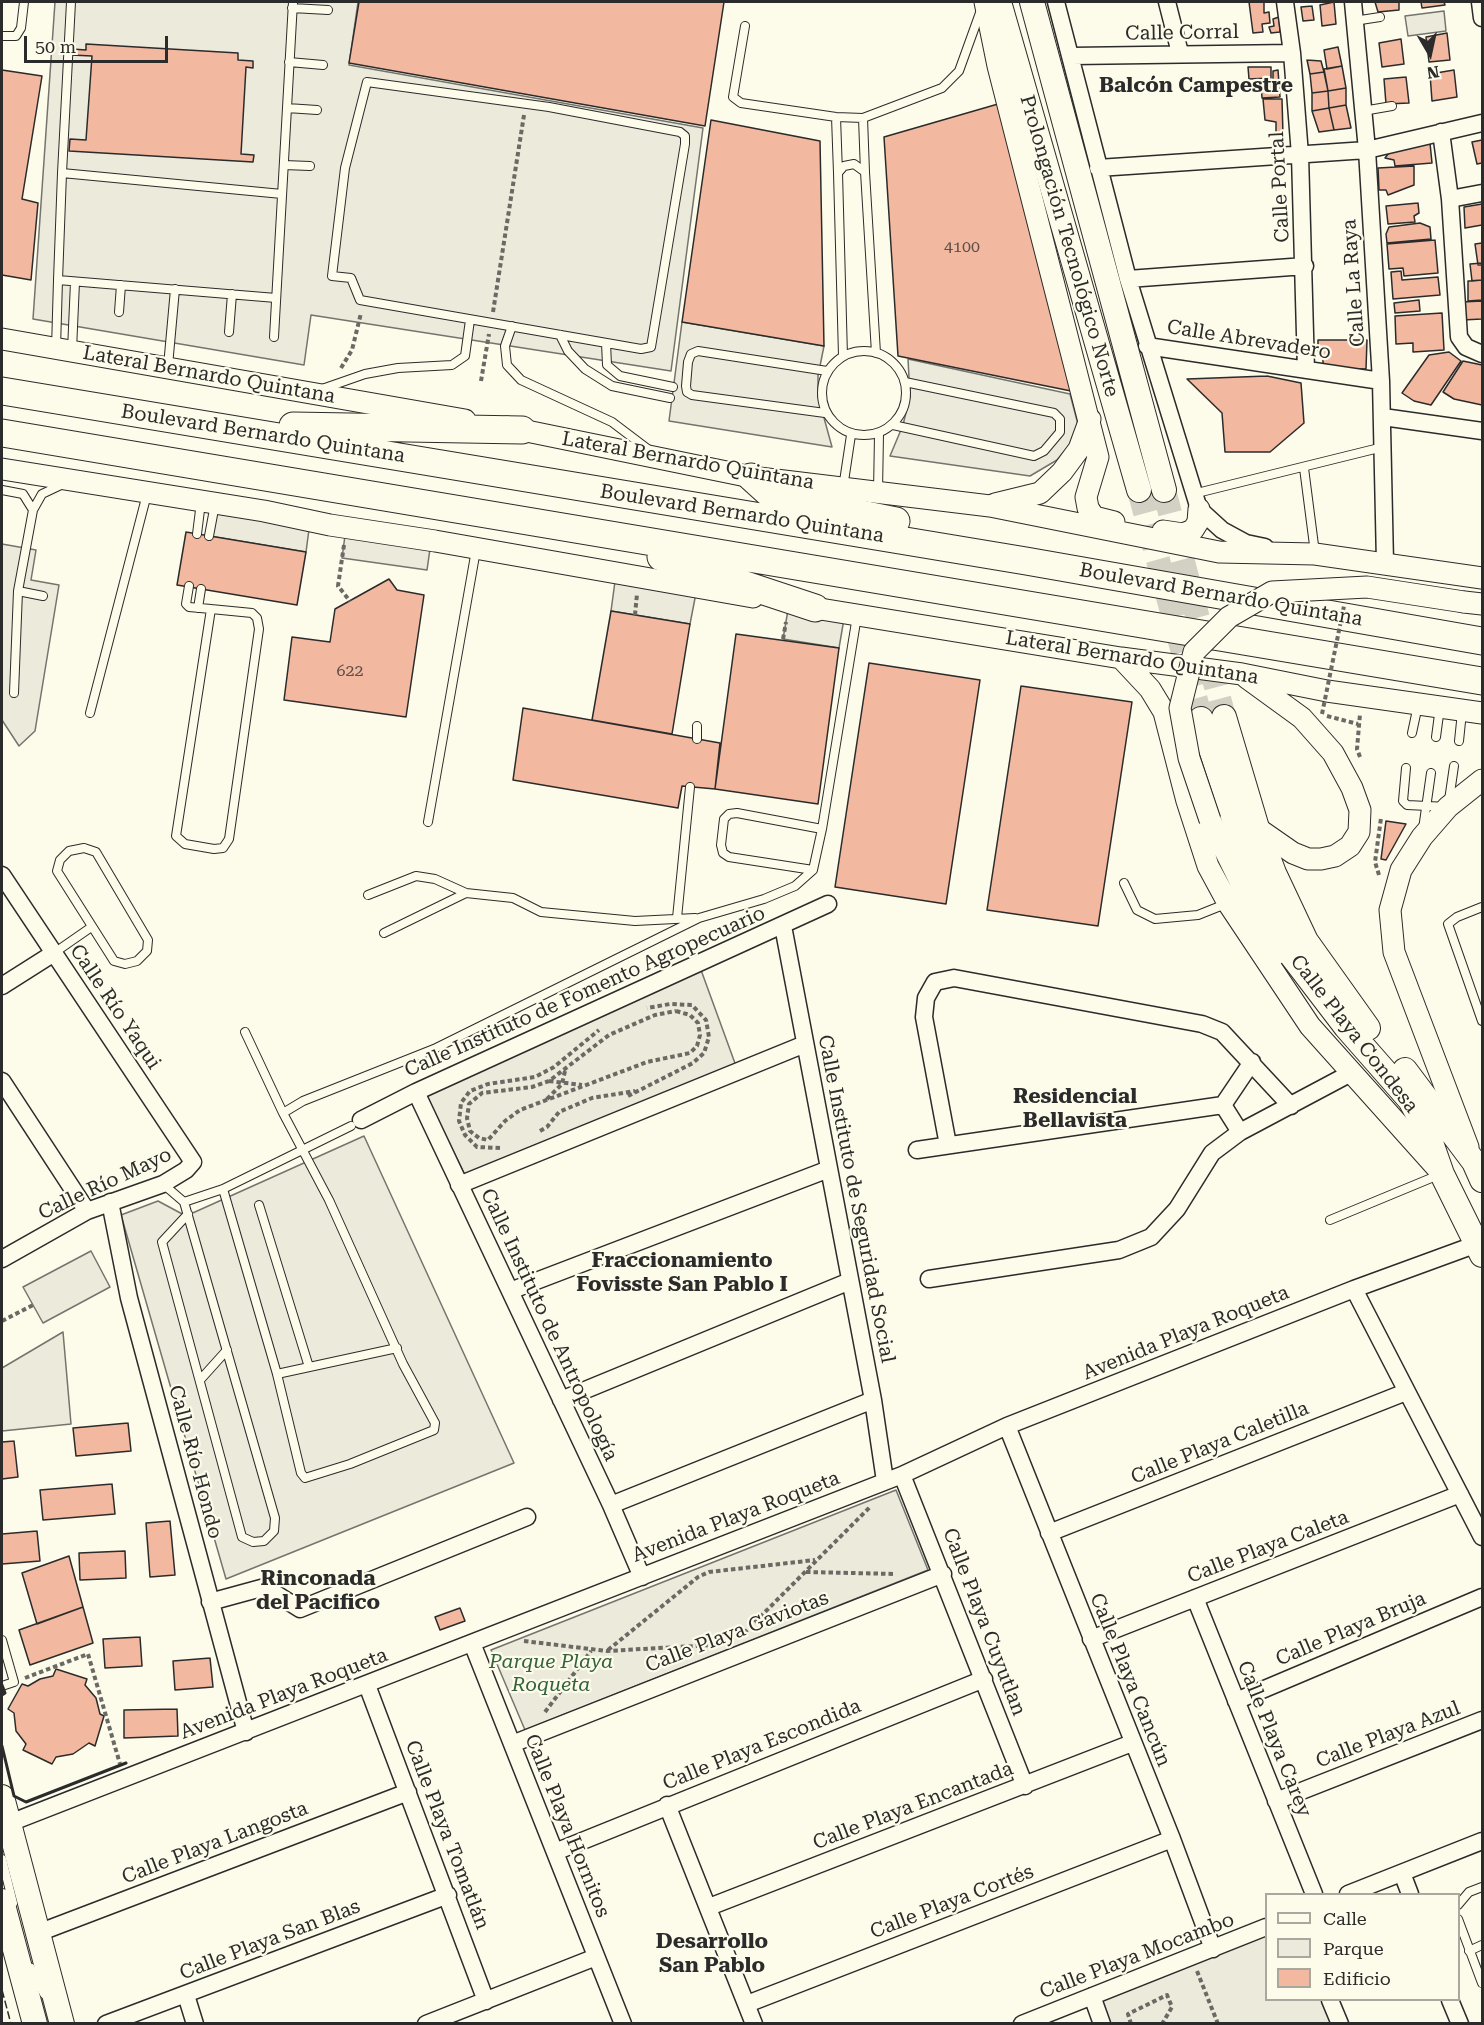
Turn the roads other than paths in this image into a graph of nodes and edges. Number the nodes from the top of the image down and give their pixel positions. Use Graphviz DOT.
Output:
graph roads {
  1 [pos="24,2"];
  2 [pos="71,2"];
  3 [pos="984,2"];
  4 [pos="999,2"];
  5 [pos="1032,2"];
  6 [pos="1056,2"];
  7 [pos="1167,2"];
  8 [pos="1285,2"];
  9 [pos="1353,2"];
  10 [pos="1480,2"];
  11 [pos="292,5"];
  12 [pos="328,10"];
  13 [pos="1380,17"];
  14 [pos="1482,18"];
  15 [pos="1354,21"];
  16 [pos="745,26"];
  17 [pos="2,36"];
  18 [pos="1180,53"];
  19 [pos="1292,53"];
  20 [pos="1072,56"];
  21 [pos="289,62"];
  22 [pos="323,65"];
  23 [pos="1392,106"];
  24 [pos="287,108"];
  25 [pos="317,110"];
  26 [pos="1363,111"];
  27 [pos="836,117"];
  28 [pos="862,118"];
  29 [pos="1482,123"];
  30 [pos="1441,132"];
  31 [pos="1367,150"];
  32 [pos="1300,155"];
  33 [pos="284,165"];
  34 [pos="310,166"];
  35 [pos="1098,168"];
  36 [pos="865,172"];
  37 [pos="62,173"];
  38 [pos="838,173"];
  39 [pos="1482,193"];
  40 [pos="282,194"];
  41 [pos="1450,199"];
  42 [pos="1305,266"];
  43 [pos="1128,279"];
  44 [pos="58,280"];
  45 [pos="75,282"];
  46 [pos="121,285"];
  47 [pos="175,289"];
  48 [pos="232,294"];
  49 [pos="276,298"];
  50 [pos="119,312"];
  51 [pos="470,320"];
  52 [pos="512,326"];
  53 [pos="230,332"];
  54 [pos="560,335"];
  55 [pos="274,337"];
  56 [pos="2,339"];
  57 [pos="606,344"];
  58 [pos="1147,346"];
  59 [pos="64,349"];
  60 [pos="876,353"];
  61 [pos="1482,354"];
  62 [pos="843,356"];
  63 [pos="168,367"];
  64 [pos="1306,370"];
  65 [pos="827,371"];
  66 [pos="1381,381"];
  67 [pos="905,382"];
  68 [pos="673,387"];
  69 [pos="2,390"];
  70 [pos="320,390"];
  71 [pos="670,398"];
  72 [pos="825,413"];
  73 [pos="1383,417"];
  74 [pos="1090,419"];
  75 [pos="201,424"];
  76 [pos="893,425"];
  77 [pos="522,430"];
  78 [pos="1482,431"];
  79 [pos="2,433"];
  80 [pos="879,434"];
  81 [pos="852,435"];
  82 [pos="1383,447"];
  83 [pos="664,461"];
  84 [pos="1304,468"];
  85 [pos="2,469"];
  86 [pos="751,477"];
  87 [pos="73,481"];
  88 [pos="843,488"];
  89 [pos="2,490"];
  90 [pos="1139,490"];
  91 [pos="1164,490"];
  92 [pos="878,492"];
  93 [pos="147,494"];
  94 [pos="1196,501"];
  95 [pos="208,503"];
  96 [pos="990,506"];
  97 [pos="33,510"];
  98 [pos="580,530"];
  99 [pos="197,534"];
  100 [pos="210,537"];
  101 [pos="476,550"];
  102 [pos="1305,554"];
  103 [pos="1026,561"];
  104 [pos="1385,563"];
  105 [pos="1482,578"];
  106 [pos="189,586"];
  107 [pos="201,589"];
  108 [pos="18,591"];
  109 [pos="43,596"];
  110 [pos="1473,603"];
  111 [pos="198,608"];
  112 [pos="815,608"];
  113 [pos="211,609"];
  114 [pos="857,615"];
  115 [pos="1482,641"];
  116 [pos="1121,658"];
  117 [pos="1242,674"];
  118 [pos="1482,681"];
  119 [pos="14,693"];
  120 [pos="1418,704"];
  121 [pos="1440,707"];
  122 [pos="1473,712"];
  123 [pos="90,713"];
  124 [pos="697,726"];
  125 [pos="1412,733"];
  126 [pos="1436,737"];
  127 [pos="697,739"];
  128 [pos="1458,741"];
  129 [pos="1454,766"];
  130 [pos="1406,768"];
  131 [pos="1431,773"];
  132 [pos="1482,780"];
  133 [pos="690,787"];
  134 [pos="1426,805"];
  135 [pos="1448,807"];
  136 [pos="428,822"];
  137 [pos="1257,828"];
  138 [pos="822,829"];
  139 [pos="1422,837"];
  140 [pos="813,870"];
  141 [pos="2,875"];
  142 [pos="1124,883"];
  143 [pos="466,893"];
  144 [pos="368,894"];
  145 [pos="1228,903"];
  146 [pos="828,904"];
  147 [pos="1482,907"];
  148 [pos="677,918"];
  149 [pos="699,918"];
  150 [pos="783,926"];
  151 [pos="90,928"];
  152 [pos="384,933"];
  153 [pos="54,953"];
  154 [pos="2,986"];
  155 [pos="1482,1021"];
  156 [pos="245,1032"];
  157 [pos="805,1044"];
  158 [pos="1252,1062"];
  159 [pos="1351,1073"];
  160 [pos="2,1081"];
  161 [pos="416,1092"];
  162 [pos="1223,1105"];
  163 [pos="1291,1106"];
  164 [pos="284,1113"];
  165 [pos="356,1123"];
  166 [pos="1240,1132"];
  167 [pos="948,1145"];
  168 [pos="304,1149"];
  169 [pos="917,1150"];
  170 [pos="193,1162"];
  171 [pos="829,1169"];
  172 [pos="1478,1171"];
  173 [pos="1443,1174"];
  174 [pos="163,1184"];
  175 [pos="459,1185"];
  176 [pos="223,1189"];
  177 [pos="110,1202"];
  178 [pos="184,1202"];
  179 [pos="259,1205"];
  180 [pos="87,1211"];
  181 [pos="188,1214"];
  182 [pos="1330,1220"];
  183 [pos="1480,1250"];
  184 [pos="2,1259"];
  185 [pos="929,1279"];
  186 [pos="850,1281"];
  187 [pos="1354,1289"];
  188 [pos="510,1291"];
  189 [pos="397,1348"];
  190 [pos="227,1350"];
  191 [pos="309,1367"];
  192 [pos="277,1374"];
  193 [pos="200,1380"];
  194 [pos="1406,1392"];
  195 [pos="561,1400"];
  196 [pos="873,1400"];
  197 [pos="1007,1426"];
  198 [pos="902,1474"];
  199 [pos="885,1481"];
  200 [pos="1460,1494"];
  201 [pos="611,1505"];
  202 [pos="527,1517"];
  203 [pos="1049,1533"];
  204 [pos="1482,1537"];
  205 [pos="943,1575"];
  206 [pos="642,1576"];
  207 [pos="1482,1597"];
  208 [pos="1195,1598"];
  209 [pos="210,1602"];
  210 [pos="1091,1639"];
  211 [pos="2,1640"];
  212 [pos="472,1643"];
  213 [pos="984,1679"];
  214 [pos="367,1685"];
  215 [pos="2,1686"];
  216 [pos="1236,1701"];
  217 [pos="1482,1720"];
  218 [pos="246,1732"];
  219 [pos="1132,1743"];
  220 [pos="512,1744"];
  221 [pos="1025,1786"];
  222 [pos="408,1792"];
  223 [pos="2,1797"];
  224 [pos="1276,1801"];
  225 [pos="668,1805"];
  226 [pos="5,1831"];
  227 [pos="1172,1839"];
  228 [pos="1482,1841"];
  229 [pos="555,1851"];
  230 [pos="2,1859"];
  231 [pos="1402,1873"];
  232 [pos="1482,1887"];
  233 [pos="1314,1893"];
  234 [pos="1351,1893"];
  235 [pos="1410,1893"];
  236 [pos="448,1895"];
  237 [pos="1460,1903"];
  238 [pos="709,1907"];
  239 [pos="9,1908"];
  240 [pos="1460,1925"];
  241 [pos="1265,1928"];
  242 [pos="38,1934"];
  243 [pos="1482,1945"];
  244 [pos="1213,1949"];
  245 [pos="1469,1951"];
  246 [pos="596,1957"];
  247 [pos="28,1958"];
  248 [pos="1482,1983"];
  249 [pos="186,1995"];
  250 [pos="1092,1996"];
  251 [pos="486,2001"];
  252 [pos="1330,2001"];
  253 [pos="1450,2001"];
  254 [pos="747,2004"];
  255 [pos="35,2024"];
  256 [pos="60,2024"];
  257 [pos="106,2024"];
  258 [pos="195,2024"];
  259 [pos="426,2024"];
  260 [pos="623,2024"];
  261 [pos="754,2024"];
  262 [pos="1022,2024"];
  263 [pos="1102,2024"];
  264 [pos="1340,2024"];
  265 [pos="1460,2024"];
  1 -- 17 [label="lane"];
  2 -- 37 [label="lane"];
  3 -- 28 [label="lane"];
  3 -- 74 [label="street"];
  4 -- 90 [label="main road, Prolongación Tecnológico Norte"];
  5 -- 91 [label="main road, Prolongación Tecnológico Norte"];
  6 -- 20 [label="street"];
  7 -- 18 [label="street"];
  8 -- 19 [label="street, Calle Portal"];
  9 -- 15 [label="street, Calle La Raya"];
  10 -- 14 [label="street"];
  11 -- 12 [label="lane"];
  11 -- 21 [label="lane"];
  13 -- 15 [label="lane"];
  15 -- 26 [label="street, Calle La Raya"];
  16 -- 27 [label="lane"];
  18 -- 19 [label="street, Calle Corral"];
  18 -- 20 [label="street, Calle Corral"];
  19 -- 32 [label="street, Calle Portal"];
  20 -- 35 [label="street"];
  21 -- 22 [label="lane"];
  21 -- 24 [label="lane"];
  23 -- 26 [label="lane"];
  24 -- 25 [label="lane"];
  24 -- 33 [label="lane"];
  26 -- 31 [label="street, Calle La Raya"];
  27 -- 28 [label="lane"];
  27 -- 38 [label="lane"];
  28 -- 36 [label="lane"];
  29 -- 30 [label="street"];
  30 -- 31 [label="street"];
  30 -- 41 [label="street"];
  31 -- 32 [label="street"];
  31 -- 66 [label="street, Calle La Raya"];
  32 -- 35 [label="street"];
  32 -- 42 [label="street, Calle Portal"];
  33 -- 34 [label="lane"];
  33 -- 40 [label="lane"];
  35 -- 43 [label="street"];
  36 -- 38 [label="lane"];
  36 -- 60 [label="lane"];
  37 -- 40 [label="lane"];
  37 -- 44 [label="lane"];
  38 -- 62 [label="lane"];
  39 -- 41 [label="street"];
  40 -- 49 [label="lane"];
  41 -- 61 [label="street"];
  42 -- 43 [label="street"];
  42 -- 64 [label="street, Calle Portal"];
  43 -- 58 [label="street"];
  44 -- 45 [label="lane"];
  44 -- 59 [label="lane"];
  45 -- 46 [label="lane"];
  45 -- 59 [label="lane"];
  46 -- 47 [label="lane"];
  46 -- 50 [label="lane"];
  47 -- 48 [label="lane"];
  47 -- 63 [label="lane"];
  48 -- 49 [label="lane"];
  48 -- 53 [label="lane"];
  49 -- 55 [label="lane"];
  51 -- 52 [label="lane"];
  51 -- 57 [label="lane"];
  51 -- 70 [label="lane"];
  52 -- 54 [label="lane"];
  52 -- 83 [label="lane"];
  54 -- 57 [label="lane"];
  54 -- 71 [label="lane"];
  56 -- 59 [label="street, Lateral Bernardo Quintana"];
  57 -- 68 [label="lane"];
  58 -- 64 [label="street, Calle Abrevadero"];
  58 -- 94 [label="street"];
  59 -- 63 [label="street, Lateral Bernardo Quintana"];
  60 -- 62 [label="lane"];
  60 -- 67 [label="lane"];
  62 -- 65 [label="lane"];
  63 -- 70 [label="street, Lateral Bernardo Quintana"];
  64 -- 66 [label="street, Calle Abrevadero"];
  65 -- 72 [label="lane"];
  65 -- 72 [label="lane"];
  66 -- 73 [label="street, Calle La Raya"];
  67 -- 76 [label="lane"];
  67 -- 76 [label="lane"];
  69 -- 75 [label="main road, Boulevard Bernardo Quintana"];
  70 -- 77 [label="street, Lateral Bernardo Quintana"];
  72 -- 81 [label="lane"];
  73 -- 78 [label="street"];
  73 -- 82 [label="street, Calle La Raya"];
  74 -- 94 [label="street"];
  74 -- 96 [label="street"];
  75 -- 77 [label="main road"];
  75 -- 103 [label="main road, Boulevard Bernardo Quintana"];
  76 -- 80 [label="lane"];
  77 -- 83 [label="street, Lateral Bernardo Quintana"];
  79 -- 98 [label="main road, Boulevard Bernardo Quintana"];
  80 -- 81 [label="lane"];
  80 -- 92 [label="lane"];
  81 -- 88 [label="lane"];
  82 -- 84 [label="lane"];
  82 -- 104 [label="street, Calle La Raya"];
  83 -- 86 [label="street, Lateral Bernardo Quintana"];
  84 -- 94 [label="lane"];
  84 -- 102 [label="lane"];
  85 -- 87 [label="street, Lateral Bernardo Quintana"];
  86 -- 88 [label="street, Lateral Bernardo Quintana"];
  86 -- 103 [label="main road"];
  87 -- 93 [label="street, Lateral Bernardo Quintana"];
  87 -- 97 [label="lane"];
  88 -- 92 [label="street, Lateral Bernardo Quintana"];
  89 -- 97 [label="lane"];
  92 -- 96 [label="street, Lateral Bernardo Quintana"];
  93 -- 95 [label="street, Lateral Bernardo Quintana"];
  93 -- 123 [label="lane"];
  94 -- 102 [label="street"];
  95 -- 99 [label="lane"];
  95 -- 100 [label="lane"];
  95 -- 101 [label="street, Lateral Bernardo Quintana"];
  96 -- 102 [label="street, Lateral Bernardo Quintana"];
  97 -- 108 [label="lane"];
  98 -- 112 [label="main road"];
  98 -- 118 [label="main road, Boulevard Bernardo Quintana"];
  101 -- 112 [label="street, Lateral Bernardo Quintana"];
  101 -- 136 [label="lane"];
  102 -- 104 [label="street, Lateral Bernardo Quintana"];
  103 -- 115 [label="main road, Boulevard Bernardo Quintana"];
  104 -- 105 [label="street, Lateral Bernardo Quintana"];
  106 -- 111 [label="lane"];
  107 -- 111 [label="lane"];
  108 -- 109 [label="lane"];
  108 -- 119 [label="lane"];
  110 -- 173 [label="street, bridge"];
  111 -- 113 [label="lane"];
  112 -- 114 [label="street, Lateral Bernardo Quintana"];
  113 -- 113 [label="lane"];
  114 -- 116 [label="street, Lateral Bernardo Quintana"];
  114 -- 138 [label="lane"];
  116 -- 117 [label="street, Lateral Bernardo Quintana"];
  116 -- 145 [label="street"];
  117 -- 120 [label="street, Lateral Bernardo Quintana"];
  117 -- 137 [label="street"];
  120 -- 121 [label="street, Lateral Bernardo Quintana"];
  120 -- 125 [label="lane"];
  121 -- 122 [label="street, Lateral Bernardo Quintana"];
  121 -- 126 [label="lane"];
  122 -- 128 [label="lane"];
  124 -- 127 [label="lane"];
  129 -- 135 [label="lane"];
  130 -- 134 [label="lane"];
  131 -- 134 [label="lane"];
  132 -- 135 [label="street"];
  133 -- 148 [label="lane"];
  134 -- 135 [label="lane"];
  134 -- 139 [label="lane"];
  135 -- 139 [label="street"];
  137 -- 172 [label="main road, Calle Playa Condesa"];
  137 -- 173 [label="main road, Calle Playa Condesa"];
  138 -- 140 [label="lane"];
  138 -- 140 [label="lane"];
  139 -- 172 [label="street"];
  140 -- 149 [label="lane"];
  141 -- 153 [label="street, Calle Río Yaqui"];
  142 -- 145 [label="lane"];
  143 -- 144 [label="lane"];
  143 -- 148 [label="lane"];
  143 -- 152 [label="lane"];
  145 -- 159 [label="street"];
  146 -- 150 [label="street, Calle Instituto de Fomento Agropecuario"];
  147 -- 155 [label="lane"];
  148 -- 149 [label="lane"];
  149 -- 164 [label="lane"];
  150 -- 157 [label="street, Calle Instituto de Seguridad Social"];
  150 -- 161 [label="street, Calle Instituto de Fomento Agropecuario"];
  151 -- 151 [label="lane"];
  151 -- 153 [label="lane"];
  153 -- 154 [label="street"];
  153 -- 170 [label="street, Calle Río Yaqui"];
  156 -- 164 [label="lane"];
  157 -- 171 [label="street, Calle Instituto de Seguridad Social"];
  157 -- 175 [label="street"];
  158 -- 162 [label="street"];
  158 -- 163 [label="street"];
  158 -- 167 [label="street"];
  159 -- 163 [label="street"];
  159 -- 173 [label="street"];
  160 -- 180 [label="street"];
  161 -- 165 [label="street, Calle Instituto de Fomento Agropecuario"];
  161 -- 175 [label="street, Calle Instituto de Antropología"];
  162 -- 166 [label="street"];
  162 -- 167 [label="street"];
  163 -- 166 [label="street"];
  164 -- 168 [label="lane"];
  165 -- 168 [label="lane"];
  166 -- 185 [label="street"];
  167 -- 169 [label="street"];
  168 -- 176 [label="lane"];
  168 -- 189 [label="lane"];
  170 -- 174 [label="street, Calle Río Mayo"];
  171 -- 186 [label="street, Calle Instituto de Seguridad Social"];
  171 -- 188 [label="street"];
  173 -- 182 [label="lane"];
  173 -- 183 [label="main road, Calle Playa Condesa"];
  174 -- 177 [label="street, Calle Río Mayo"];
  174 -- 178 [label="lane"];
  175 -- 188 [label="street, Calle Instituto de Antropología"];
  176 -- 178 [label="lane"];
  176 -- 192 [label="lane"];
  177 -- 180 [label="street, Calle Río Mayo"];
  177 -- 209 [label="street, Calle Río Hondo"];
  178 -- 181 [label="lane"];
  179 -- 191 [label="lane"];
  180 -- 184 [label="street, Calle Río Mayo"];
  181 -- 190 [label="lane"];
  181 -- 193 [label="lane"];
  183 -- 187 [label="street, Avenida Playa Roqueta"];
  186 -- 195 [label="street"];
  186 -- 196 [label="street, Calle Instituto de Seguridad Social"];
  187 -- 194 [label="street"];
  187 -- 197 [label="street, Avenida Playa Roqueta"];
  188 -- 195 [label="street, Calle Instituto de Antropología"];
  189 -- 191 [label="lane"];
  189 -- 192 [label="lane"];
  190 -- 193 [label="lane"];
  190 -- 193 [label="lane"];
  191 -- 192 [label="lane"];
  194 -- 200 [label="street"];
  194 -- 203 [label="street, Calle Playa Caletilla"];
  195 -- 201 [label="street, Calle Instituto de Antropología"];
  196 -- 199 [label="street, Calle Instituto de Seguridad Social"];
  196 -- 201 [label="street"];
  197 -- 198 [label="street, Avenida Playa Roqueta"];
  197 -- 203 [label="street, Calle Playa Cancún"];
  198 -- 199 [label="street, Avenida Playa Roqueta"];
  198 -- 205 [label="street, Calle Playa Cuyutlan"];
  199 -- 206 [label="street, Avenida Playa Roqueta"];
  200 -- 204 [label="street"];
  200 -- 208 [label="street, Calle Playa Caleta"];
  201 -- 206 [label="street, Calle Instituto de Antropología"];
  202 -- 209 [label="street"];
  203 -- 210 [label="street, Calle Playa Cancún"];
  205 -- 213 [label="street, Calle Playa Cuyutlan"];
  205 -- 220 [label="street, Calle Playa Gaviotas"];
  206 -- 212 [label="street, Avenida Playa Roqueta"];
  207 -- 216 [label="street, Calle Playa Bruja"];
  208 -- 210 [label="street, Calle Playa Caleta"];
  208 -- 216 [label="street, Calle Playa Carey"];
  209 -- 218 [label="street, Calle Río Hondo"];
  210 -- 219 [label="street, Calle Playa Cancún"];
  211 -- 215 [label="lane"];
  212 -- 214 [label="street, Avenida Playa Roqueta"];
  212 -- 220 [label="street, Calle Playa Hornitos"];
  213 -- 221 [label="street, Calle Playa Cuyutlan"];
  213 -- 225 [label="street, Calle Playa Escondida"];
  214 -- 218 [label="street, Avenida Playa Roqueta"];
  214 -- 222 [label="street, Calle Playa Tomatlán"];
  216 -- 224 [label="street, Calle Playa Carey"];
  217 -- 224 [label="street, Calle Playa Azul"];
  218 -- 226 [label="street, Avenida Playa Roqueta"];
  219 -- 221 [label="street, Calle Playa Encantada"];
  219 -- 227 [label="street, Calle Playa Cancún"];
  220 -- 229 [label="street, Calle Playa Hornitos"];
  221 -- 238 [label="street, Calle Playa Encantada"];
  222 -- 236 [label="street, Calle Playa Tomatlán"];
  222 -- 242 [label="street, Calle Playa Langosta"];
  223 -- 226 [label="main road"];
  224 -- 233 [label="street, Calle Playa Carey"];
  225 -- 229 [label="street, Calle Playa Escondida"];
  225 -- 238 [label="street"];
  226 -- 242 [label="main road"];
  227 -- 244 [label="street, Calle Playa Cancún"];
  227 -- 254 [label="street, Calle Playa Cortés"];
  228 -- 231 [label="street"];
  229 -- 246 [label="street, Calle Playa Hornitos"];
  230 -- 239 [label="lane"];
  231 -- 234 [label="street"];
  231 -- 235 [label="street"];
  232 -- 237 [label="lane"];
  236 -- 249 [label="street, Calle Playa San Blas"];
  236 -- 251 [label="street, Calle Playa Tomatlán"];
  238 -- 254 [label="street"];
  239 -- 255 [label="main road"];
  240 -- 245 [label="lane"];
  241 -- 244 [label="street, Calle Playa Mocambo"];
  242 -- 256 [label="main road"];
  243 -- 245 [label="lane"];
  244 -- 250 [label="street, Calle Playa Mocambo"];
  245 -- 248 [label="lane"];
  246 -- 251 [label="street"];
  246 -- 260 [label="street, Calle Playa Hornitos"];
  247 -- 256 [label="lane"];
  249 -- 257 [label="street, Calle Playa San Blas"];
  249 -- 258 [label="street"];
  250 -- 262 [label="street, Calle Playa Mocambo"];
  250 -- 263 [label="street"];
  251 -- 259 [label="street"];
  252 -- 264 [label="street"];
  253 -- 265 [label="street"];
  254 -- 261 [label="street"];
}
